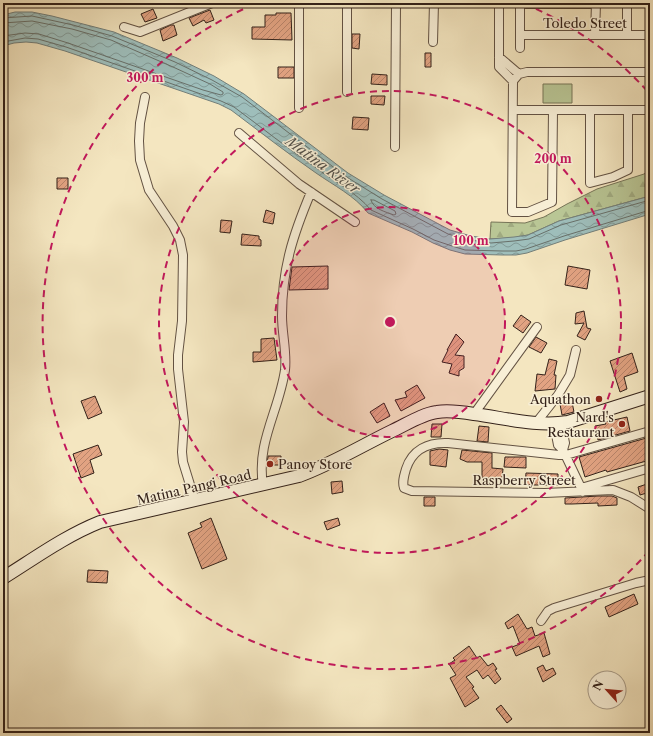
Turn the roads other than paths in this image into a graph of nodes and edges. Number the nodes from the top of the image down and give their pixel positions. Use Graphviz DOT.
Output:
graph roads {
  1 [pos="212,3"];
  2 [pos="299,3"];
  3 [pos="347,3"];
  4 [pos="396,3"];
  5 [pos="434,3"];
  6 [pos="499,3"];
  7 [pos="596,3"];
  8 [pos="627,3"];
  9 [pos="520,4"];
  10 [pos="124,27"];
  11 [pos="520,35"];
  12 [pos="596,35"];
  13 [pos="627,35"];
  14 [pos="650,35"];
  15 [pos="433,42"];
  16 [pos="520,48"];
  17 [pos="650,72"];
  18 [pos="516,77"];
  19 [pos="347,92"];
  20 [pos="145,97"];
  21 [pos="298,108"];
  22 [pos="513,110"];
  23 [pos="553,110"];
  24 [pos="590,110"];
  25 [pos="628,110"];
  26 [pos="650,110"];
  27 [pos="239,133"];
  28 [pos="395,147"];
  29 [pos="311,192"];
  30 [pos="355,222"];
  31 [pos="537,327"];
  32 [pos="576,350"];
  33 [pos="650,396"];
  34 [pos="474,414"];
  35 [pos="536,423"];
  36 [pos="557,424"];
  37 [pos="650,431"];
  38 [pos="564,452"];
  39 [pos="650,468"];
  40 [pos="612,479"];
  41 [pos="264,486"];
  42 [pos="582,490"];
  43 [pos="613,490"];
  44 [pos="650,500"];
  45 [pos="195,501"];
  46 [pos="641,503"];
  47 [pos="650,509"];
  48 [pos="3,578"];
  49 [pos="650,580"];
  50 [pos="541,621"];
  1 -- 10 [label="street"];
  2 -- 21 [label="street"];
  3 -- 19 [label="street"];
  4 -- 28 [label="street"];
  5 -- 15 [label="street"];
  6 -- 18 [label="street"];
  7 -- 9 [label="street"];
  7 -- 12 [label="street"];
  8 -- 13 [label="street"];
  9 -- 11 [label="street"];
  11 -- 12 [label="street, Toledo Street"];
  11 -- 16 [label="street"];
  12 -- 13 [label="street, Toledo Street"];
  13 -- 14 [label="street, Toledo Street"];
  17 -- 18 [label="street"];
  18 -- 22 [label="street"];
  20 -- 45 [label="street"];
  22 -- 23 [label="street"];
  22 -- 23 [label="street"];
  23 -- 24 [label="street"];
  24 -- 25 [label="street"];
  24 -- 25 [label="street"];
  25 -- 26 [label="street"];
  27 -- 29 [label="street"];
  29 -- 30 [label="street"];
  29 -- 41 [label="street"];
  31 -- 34 [label="street"];
  32 -- 35 [label="street"];
  33 -- 36 [label="street, Matina Pangi Road"];
  34 -- 35 [label="street, Matina Pangi Road"];
  34 -- 41 [label="street, Matina Pangi Road"];
  35 -- 36 [label="street, Matina Pangi Road"];
  36 -- 38 [label="street"];
  37 -- 38 [label="street"];
  38 -- 42 [label="street"];
  38 -- 42 [label="street, Raspberry Street"];
  39 -- 40 [label="street"];
  40 -- 42 [label="street"];
  40 -- 43 [label="street"];
  41 -- 45 [label="street, Matina Pangi Road"];
  42 -- 43 [label="street, Raspberry Street"];
  43 -- 46 [label="street, Raspberry Street"];
  44 -- 46 [label="street"];
  45 -- 48 [label="street, Matina Pangi Road"];
  46 -- 47 [label="street, Raspberry Street"];
  49 -- 50 [label="street"];
}
